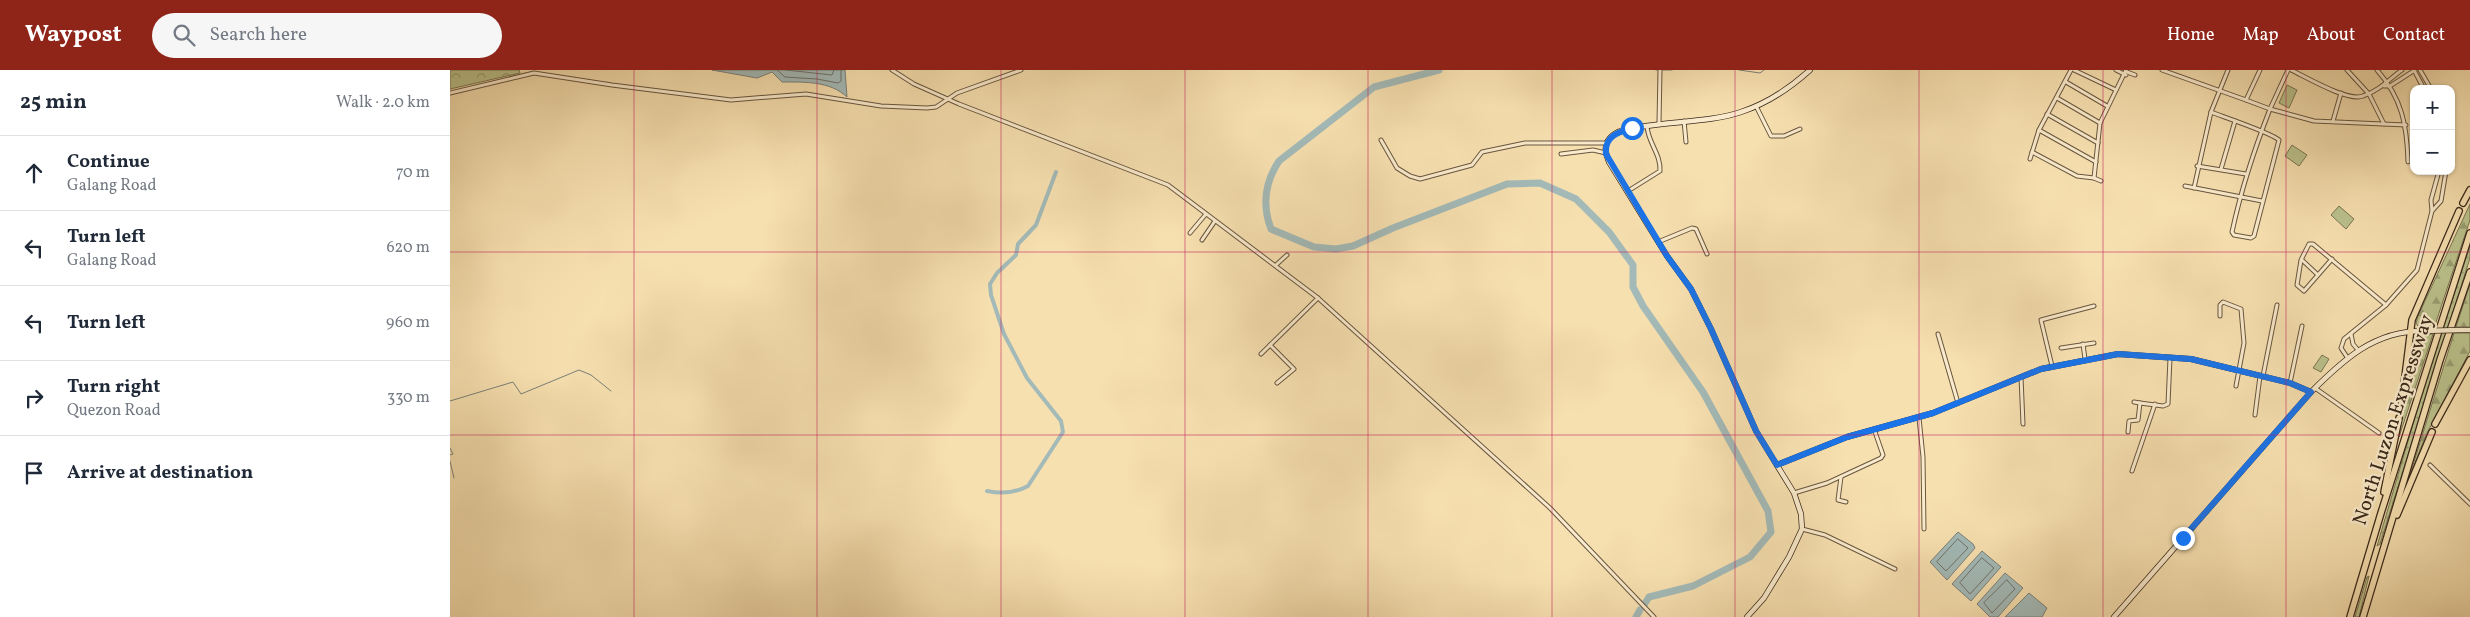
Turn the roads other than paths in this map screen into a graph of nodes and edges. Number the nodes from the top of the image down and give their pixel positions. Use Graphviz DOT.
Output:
graph roads {
  1 [pos="892,70"];
  2 [pos="1021,70"];
  3 [pos="1660,70"];
  4 [pos="1810,70"];
  5 [pos="2072,70"];
  6 [pos="2116,70"];
  7 [pos="2162,70"];
  8 [pos="2226,70"];
  9 [pos="2260,70"];
  10 [pos="2289,70"];
  11 [pos="2347,70"];
  12 [pos="2377,70"];
  13 [pos="2402,70"];
  14 [pos="2414,70"];
  15 [pos="2420,70"];
  16 [pos="2126,72"];
  17 [pos="2135,75"];
  18 [pos="2387,81"];
  19 [pos="2066,82"];
  20 [pos="2422,85"];
  21 [pos="2429,85"];
  22 [pos="2384,86"];
  23 [pos="2390,86"];
  24 [pos="2116,90"];
  25 [pos="2219,90"];
  26 [pos="450,93"];
  27 [pos="2341,94"];
  28 [pos="2369,94"];
  29 [pos="2057,98"];
  30 [pos="948,99"];
  31 [pos="2246,100"];
  32 [pos="1756,106"];
  33 [pos="2107,106"];
  34 [pos="2270,109"];
  35 [pos="2211,112"];
  36 [pos="2047,114"];
  37 [pos="1683,121"];
  38 [pos="2235,121"];
  39 [pos="2333,122"];
  40 [pos="1659,123"];
  41 [pos="2100,124"];
  42 [pos="2384,124"];
  43 [pos="2406,124"];
  44 [pos="1647,126"];
  45 [pos="1800,129"];
  46 [pos="2039,130"];
  47 [pos="2261,132"];
  48 [pos="1381,140"];
  49 [pos="1686,142"];
  50 [pos="1606,143"];
  51 [pos="2098,143"];
  52 [pos="2032,152"];
  53 [pos="1561,154"];
  54 [pos="1606,154"];
  55 [pos="2030,159"];
  56 [pos="2096,162"];
  57 [pos="2408,162"];
  58 [pos="2197,166"];
  59 [pos="2221,169"];
  60 [pos="2246,174"];
  61 [pos="2439,175"];
  62 [pos="2445,175"];
  63 [pos="2094,178"];
  64 [pos="2102,181"];
  65 [pos="2438,181"];
  66 [pos="2444,181"];
  67 [pos="2185,186"];
  68 [pos="2194,188"];
  69 [pos="2470,190"];
  70 [pos="1628,191"];
  71 [pos="2239,197"];
  72 [pos="2432,198"];
  73 [pos="2262,201"];
  74 [pos="2441,201"];
  75 [pos="2463,203"];
  76 [pos="2432,211"];
  77 [pos="2459,211"];
  78 [pos="1206,214"];
  79 [pos="1216,221"];
  80 [pos="1190,233"];
  81 [pos="2470,233"];
  82 [pos="1202,240"];
  83 [pos="1658,242"];
  84 [pos="1707,254"];
  85 [pos="1286,255"];
  86 [pos="2332,259"];
  87 [pos="2301,260"];
  88 [pos="1276,265"];
  89 [pos="2470,272"];
  90 [pos="2318,274"];
  91 [pos="1318,298"];
  92 [pos="2277,304"];
  93 [pos="2386,305"];
  94 [pos="2094,306"];
  95 [pos="2220,316"];
  96 [pos="2302,326"];
  97 [pos="2470,330"];
  98 [pos="2410,331"];
  99 [pos="2351,333"];
  100 [pos="1938,334"];
  101 [pos="2094,343"];
  102 [pos="2083,344"];
  103 [pos="1270,345"];
  104 [pos="2060,348"];
  105 [pos="2358,350"];
  106 [pos="1261,354"];
  107 [pos="2170,357"];
  108 [pos="2347,357"];
  109 [pos="2085,359"];
  110 [pos="2470,360"];
  111 [pos="2052,366"];
  112 [pos="2240,370"];
  113 [pos="2021,376"];
  114 [pos="2262,376"];
  115 [pos="1277,383"];
  116 [pos="2290,383"];
  117 [pos="2236,386"];
  118 [pos="2313,390"];
  119 [pos="2134,402"];
  120 [pos="2140,403"];
  121 [pos="1958,404"];
  122 [pos="2155,404"];
  123 [pos="2401,408"];
  124 [pos="2255,415"];
  125 [pos="1919,418"];
  126 [pos="2400,418"];
  127 [pos="2023,424"];
  128 [pos="2435,424"];
  129 [pos="1873,428"];
  130 [pos="2128,432"];
  131 [pos="2379,432"];
  132 [pos="2432,432"];
  133 [pos="2430,464"];
  134 [pos="1777,465"];
  135 [pos="2132,471"];
  136 [pos="1841,476"];
  137 [pos="1794,494"];
  138 [pos="1846,502"];
  139 [pos="2470,504"];
  140 [pos="2381,514"];
  141 [pos="1802,529"];
  142 [pos="1924,529"];
  143 [pos="1895,569"];
  144 [pos="2367,602"];
  145 [pos="1654,617"];
  146 [pos="1747,617"];
  147 [pos="2114,617"];
  148 [pos="2350,617"];
  149 [pos="2363,617"];
  1 -- 30 [label="street"];
  2 -- 30 [label="street"];
  3 -- 40 [label="street"];
  4 -- 32 [label="street"];
  5 -- 19 [label="street"];
  5 -- 24 [label="street"];
  6 -- 16 [label="street"];
  7 -- 25 [label="street"];
  8 -- 25 [label="street"];
  9 -- 31 [label="street"];
  10 -- 27 [label="street"];
  10 -- 34 [label="street"];
  11 -- 28 [label="street"];
  12 -- 18 [label="street"];
  13 -- 18 [label="street"];
  14 -- 20 [label="street"];
  14 -- 23 [label="street"];
  15 -- 21 [label="street"];
  16 -- 17 [label="street"];
  16 -- 24 [label="street"];
  18 -- 22 [label="street"];
  18 -- 23 [label="street"];
  19 -- 29 [label="street"];
  19 -- 33 [label="street"];
  22 -- 23 [label="street"];
  22 -- 28 [label="street"];
  23 -- 43 [label="street"];
  24 -- 33 [label="street"];
  25 -- 31 [label="street"];
  25 -- 35 [label="street"];
  26 -- 30 [label="street"];
  27 -- 28 [label="street"];
  27 -- 39 [label="street"];
  28 -- 42 [label="street"];
  29 -- 36 [label="street"];
  29 -- 41 [label="street"];
  30 -- 78 [label="street"];
  31 -- 34 [label="street"];
  32 -- 37 [label="street"];
  32 -- 45 [label="street"];
  33 -- 41 [label="street"];
  34 -- 39 [label="street"];
  34 -- 47 [label="street"];
  35 -- 38 [label="street"];
  35 -- 58 [label="street"];
  36 -- 46 [label="street"];
  36 -- 51 [label="street"];
  37 -- 40 [label="street"];
  37 -- 49 [label="street"];
  38 -- 47 [label="street"];
  38 -- 59 [label="street"];
  39 -- 42 [label="street"];
  40 -- 44 [label="street"];
  41 -- 51 [label="street"];
  42 -- 43 [label="street"];
  43 -- 57 [label="street"];
  44 -- 50 [label="street"];
  44 -- 70 [label="street"];
  46 -- 52 [label="street"];
  46 -- 56 [label="street"];
  47 -- 60 [label="street"];
  47 -- 73 [label="street"];
  48 -- 50 [label="street"];
  50 -- 54 [label="street"];
  51 -- 56 [label="street"];
  52 -- 55 [label="street"];
  52 -- 63 [label="street"];
  53 -- 54 [label="street"];
  54 -- 70 [label="street"];
  56 -- 63 [label="street"];
  58 -- 59 [label="street"];
  58 -- 68 [label="street"];
  59 -- 60 [label="street"];
  60 -- 71 [label="street"];
  61 -- 65 [label="street"];
  62 -- 66 [label="street"];
  63 -- 64 [label="street"];
  65 -- 66 [label="street"];
  65 -- 72 [label="street"];
  66 -- 74 [label="street"];
  67 -- 68 [label="street"];
  68 -- 71 [label="street"];
  69 -- 75 [label="highway"];
  70 -- 83 [label="street"];
  71 -- 73 [label="street"];
  71 -- 73 [label="street"];
  72 -- 74 [label="street"];
  72 -- 76 [label="street"];
  74 -- 76 [label="street"];
  76 -- 93 [label="street"];
  77 -- 98 [label="highway"];
  78 -- 79 [label="street"];
  78 -- 80 [label="street"];
  79 -- 82 [label="street"];
  79 -- 88 [label="street"];
  81 -- 140 [label="highway, North Luzon Expressway"];
  83 -- 84 [label="street"];
  83 -- 134 [label="street"];
  85 -- 88 [label="street"];
  86 -- 87 [label="street"];
  86 -- 90 [label="street"];
  86 -- 93 [label="street"];
  87 -- 90 [label="street"];
  87 -- 90 [label="street"];
  88 -- 91 [label="street"];
  89 -- 144 [label="highway, North Luzon Expressway"];
  91 -- 103 [label="street"];
  91 -- 145 [label="street"];
  92 -- 114 [label="street"];
  93 -- 99 [label="street"];
  94 -- 111 [label="street"];
  95 -- 112 [label="street"];
  96 -- 116 [label="street"];
  97 -- 98 [label="street, bridge"];
  98 -- 105 [label="street"];
  98 -- 123 [label="highway"];
  99 -- 105 [label="street"];
  99 -- 108 [label="street"];
  100 -- 121 [label="street"];
  101 -- 102 [label="street"];
  102 -- 104 [label="street"];
  102 -- 109 [label="street"];
  103 -- 106 [label="street"];
  103 -- 115 [label="street"];
  105 -- 108 [label="street"];
  107 -- 109 [label="street"];
  107 -- 112 [label="street"];
  107 -- 122 [label="street"];
  108 -- 118 [label="street"];
  109 -- 111 [label="street"];
  110 -- 128 [label="highway"];
  111 -- 113 [label="street"];
  112 -- 114 [label="street"];
  112 -- 117 [label="street"];
  113 -- 121 [label="street"];
  113 -- 127 [label="street"];
  114 -- 116 [label="street"];
  114 -- 124 [label="street"];
  116 -- 118 [label="street"];
  118 -- 131 [label="street"];
  118 -- 147 [label="street"];
  119 -- 120 [label="street"];
  120 -- 122 [label="street"];
  120 -- 130 [label="street"];
  121 -- 125 [label="street"];
  122 -- 135 [label="street"];
  125 -- 129 [label="street"];
  125 -- 142 [label="street"];
  126 -- 140 [label="highway"];
  129 -- 134 [label="street"];
  129 -- 136 [label="street"];
  132 -- 144 [label="highway"];
  133 -- 139 [label="street"];
  134 -- 137 [label="street"];
  136 -- 137 [label="street"];
  136 -- 138 [label="street"];
  137 -- 141 [label="street"];
  140 -- 148 [label="highway, North Luzon Expressway"];
  141 -- 143 [label="street"];
  141 -- 146 [label="street"];
  144 -- 149 [label="highway, North Luzon Expressway"];
}
